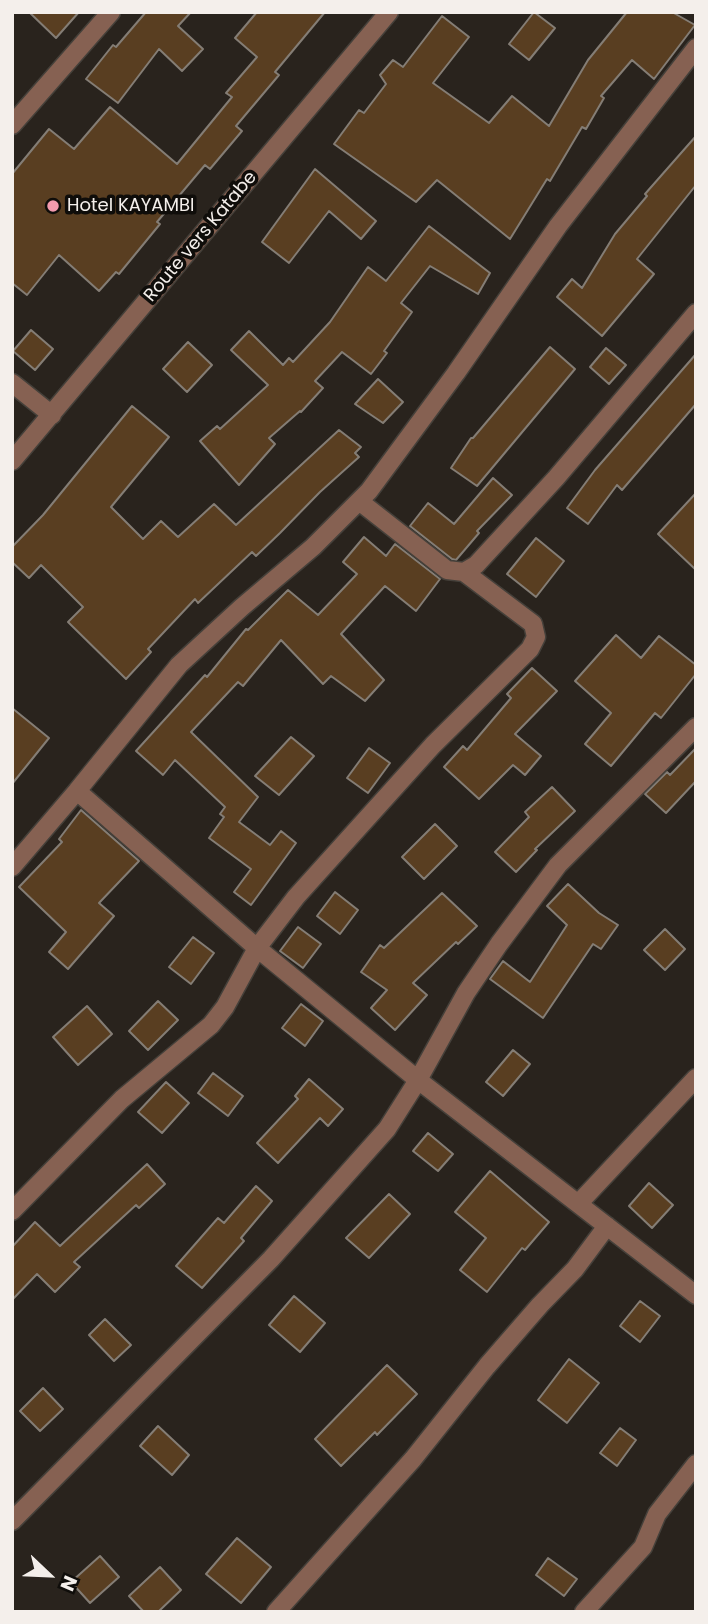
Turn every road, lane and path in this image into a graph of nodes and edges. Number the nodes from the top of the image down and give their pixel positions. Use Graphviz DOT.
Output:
graph roads {
  1 [pos="111,12"];
  2 [pos="389,12"];
  3 [pos="696,48"];
  4 [pos="12,125"];
  5 [pos="696,313"];
  6 [pos="12,383"];
  7 [pos="52,415"];
  8 [pos="12,461"];
  9 [pos="359,501"];
  10 [pos="464,572"];
  11 [pos="696,727"];
  12 [pos="78,791"];
  13 [pos="12,867"];
  14 [pos="257,948"];
  15 [pos="696,1077"];
  16 [pos="418,1080"];
  17 [pos="579,1203"];
  18 [pos="12,1211"];
  19 [pos="607,1226"];
  20 [pos="696,1295"];
  21 [pos="696,1464"];
  22 [pos="12,1521"];
  23 [pos="276,1612"];
  24 [pos="583,1612"];
  1 -- 4 [label="street"];
  2 -- 7 [label="street, Route vers Katabe"];
  3 -- 9 [label="street"];
  5 -- 10 [label="street"];
  6 -- 7 [label="street"];
  7 -- 8 [label="street, Route vers Katabe"];
  9 -- 10 [label="street"];
  9 -- 12 [label="street"];
  10 -- 14 [label="street"];
  11 -- 16 [label="street"];
  12 -- 13 [label="street"];
  12 -- 14 [label="street"];
  14 -- 16 [label="street"];
  14 -- 18 [label="street"];
  15 -- 17 [label="street"];
  16 -- 17 [label="street"];
  16 -- 22 [label="street"];
  17 -- 19 [label="street"];
  19 -- 20 [label="street"];
  19 -- 23 [label="street"];
  21 -- 24 [label="street"];
}
